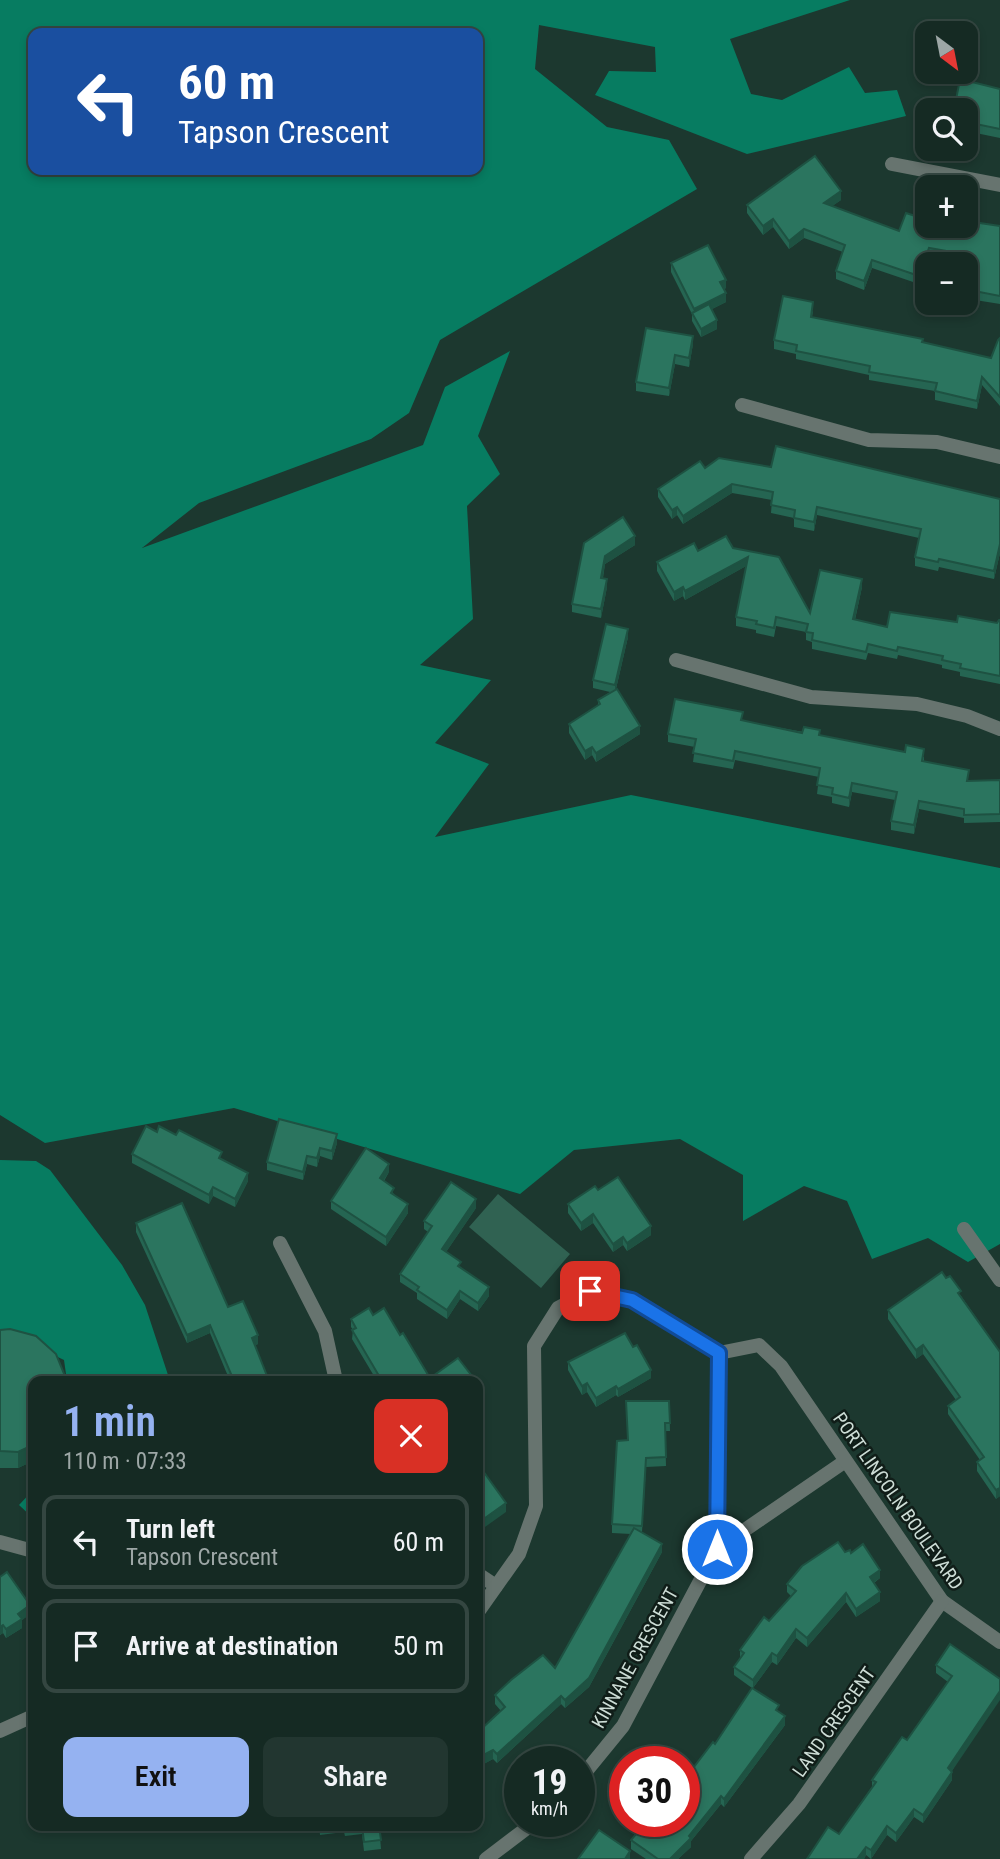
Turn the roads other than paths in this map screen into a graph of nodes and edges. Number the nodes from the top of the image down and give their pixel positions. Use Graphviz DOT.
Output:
graph roads {
  1 [pos="892,164"];
  2 [pos="1000,185"];
  3 [pos="741,405"];
  4 [pos="1000,457"];
  5 [pos="676,660"];
  6 [pos="1000,729"];
  7 [pos="964,1230"];
  8 [pos="280,1242"];
  9 [pos="1000,1280"];
  10 [pos="719,1353"];
  11 [pos="335,1376"];
  12 [pos="844,1462"];
  13 [pos="0,1542"];
  14 [pos="28,1549"];
  15 [pos="717,1549"];
  16 [pos="483,1577"];
  17 [pos="496,1586"];
  18 [pos="942,1601"];
  19 [pos="483,1605"];
  20 [pos="1000,1642"];
  21 [pos="28,1718"];
  22 [pos="0,1731"];
  23 [pos="595,1761"];
  24 [pos="515,1837"];
  25 [pos="486,1859"];
  26 [pos="751,1859"];
  1 -- 2 [label="street"];
  3 -- 4 [label="street"];
  5 -- 6 [label="street"];
  7 -- 9 [label="street"];
  8 -- 11 [label="street"];
  10 -- 12 [label="street, PORT LINCOLN BOULEVARD"];
  10 -- 15 [label="street, KINNANE CRESCENT"];
  10 -- 17 [label="street"];
  12 -- 15 [label="street, KINNANE CRESCENT"];
  12 -- 18 [label="street, PORT LINCOLN BOULEVARD"];
  13 -- 14 [label="street"];
  15 -- 23 [label="street, KINNANE CRESCENT"];
  16 -- 17 [label="street"];
  17 -- 19 [label="street"];
  18 -- 20 [label="street, PORT LINCOLN BOULEVARD"];
  18 -- 26 [label="street, LAND CRESCENT"];
  21 -- 22 [label="street"];
  24 -- 25 [label="street"];
}
